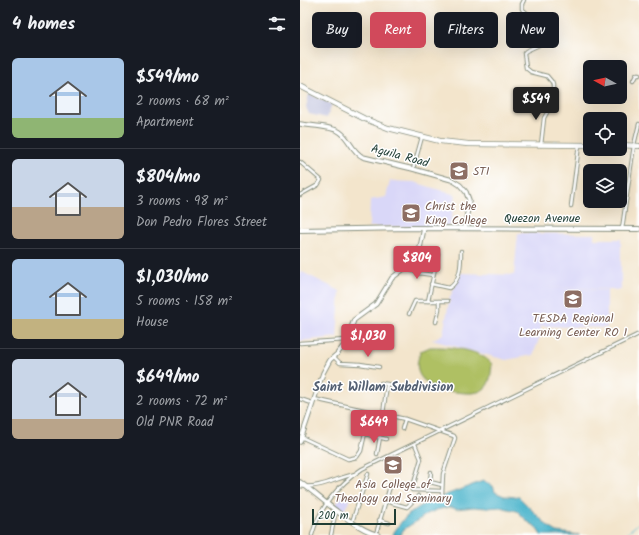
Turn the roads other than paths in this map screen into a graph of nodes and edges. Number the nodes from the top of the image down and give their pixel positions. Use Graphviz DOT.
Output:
graph roads {
  1 [pos="524,0"];
  2 [pos="639,75"];
  3 [pos="633,81"];
  4 [pos="300,86"];
  5 [pos="300,124"];
  6 [pos="639,124"];
  7 [pos="422,137"];
  8 [pos="540,145"];
  9 [pos="578,145"];
  10 [pos="583,145"];
  11 [pos="637,145"];
  12 [pos="300,162"];
  13 [pos="413,169"];
  14 [pos="300,195"];
  15 [pos="571,206"];
  16 [pos="424,228"];
  17 [pos="465,228"];
  18 [pos="622,229"];
  19 [pos="639,229"];
  20 [pos="300,230"];
  21 [pos="461,251"];
  22 [pos="438,254"];
  23 [pos="406,268"];
  24 [pos="433,275"];
  25 [pos="431,284"];
  26 [pos="428,301"];
  27 [pos="439,301"];
  28 [pos="448,301"];
  29 [pos="409,314"];
  30 [pos="436,322"];
  31 [pos="639,334"];
  32 [pos="347,340"];
  33 [pos="300,344"];
  34 [pos="334,356"];
  35 [pos="379,367"];
  36 [pos="380,383"];
  37 [pos="387,384"];
  38 [pos="398,386"];
  39 [pos="314,398"];
  40 [pos="300,399"];
  41 [pos="312,403"];
  42 [pos="370,411"];
  43 [pos="383,414"];
  44 [pos="405,420"];
  45 [pos="402,429"];
  46 [pos="442,431"];
  47 [pos="365,434"];
  48 [pos="380,437"];
  49 [pos="301,439"];
  50 [pos="386,439"];
  51 [pos="415,444"];
  52 [pos="377,454"];
  53 [pos="431,472"];
  54 [pos="355,474"];
  55 [pos="368,474"];
  56 [pos="300,482"];
  57 [pos="391,483"];
  58 [pos="442,485"];
  59 [pos="300,486"];
  60 [pos="307,487"];
  61 [pos="418,496"];
  62 [pos="385,501"];
  63 [pos="327,503"];
  64 [pos="336,510"];
  65 [pos="380,520"];
  66 [pos="352,522"];
  67 [pos="388,523"];
  68 [pos="364,530"];
  69 [pos="312,535"];
  70 [pos="331,535"];
  71 [pos="363,535"];
  72 [pos="377,535"];
  1 -- 8 [label="street"];
  2 -- 3 [label="street"];
  4 -- 7 [label="highway"];
  5 -- 13 [label="street, Aguila Road"];
  6 -- 11 [label="street"];
  7 -- 8 [label="highway"];
  7 -- 13 [label="street"];
  8 -- 9 [label="highway"];
  9 -- 10 [label="highway"];
  9 -- 15 [label="street"];
  11 -- 18 [label="street"];
  12 -- 14 [label="street"];
  13 -- 17 [label="street, Aguila Road"];
  16 -- 17 [label="main road, Quezon Avenue"];
  16 -- 20 [label="main road, Quezon Avenue"];
  16 -- 23 [label="street"];
  17 -- 18 [label="main road, Quezon Avenue"];
  18 -- 19 [label="main road, Quezon Avenue"];
  21 -- 25 [label="street"];
  22 -- 24 [label="street"];
  23 -- 24 [label="street"];
  23 -- 32 [label="street"];
  24 -- 25 [label="street"];
  25 -- 26 [label="street"];
  26 -- 27 [label="street"];
  26 -- 29 [label="street"];
  27 -- 28 [label="street"];
  27 -- 30 [label="street"];
  31 -- 46 [label="street"];
  32 -- 33 [label="street"];
  32 -- 34 [label="street"];
  34 -- 35 [label="street"];
  34 -- 39 [label="street"];
  36 -- 37 [label="street"];
  37 -- 38 [label="street"];
  37 -- 43 [label="street"];
  39 -- 41 [label="street"];
  39 -- 42 [label="street"];
  40 -- 41 [label="street"];
  41 -- 49 [label="street"];
  42 -- 43 [label="street"];
  42 -- 47 [label="street"];
  43 -- 44 [label="street"];
  44 -- 45 [label="street"];
  44 -- 46 [label="street"];
  46 -- 51 [label="street"];
  46 -- 58 [label="street"];
  47 -- 48 [label="street"];
  47 -- 49 [label="street"];
  48 -- 50 [label="street"];
  48 -- 52 [label="street"];
  51 -- 54 [label="street"];
  51 -- 58 [label="street"];
  53 -- 58 [label="street"];
  54 -- 60 [label="street"];
  54 -- 63 [label="street"];
  55 -- 66 [label="street"];
  56 -- 60 [label="street"];
  57 -- 62 [label="street"];
  59 -- 60 [label="street"];
  60 -- 63 [label="street"];
  61 -- 62 [label="street"];
  62 -- 65 [label="street"];
  63 -- 64 [label="street"];
  63 -- 69 [label="street"];
  64 -- 66 [label="street"];
  64 -- 70 [label="street"];
  65 -- 67 [label="street"];
  65 -- 72 [label="street"];
  66 -- 68 [label="street"];
  68 -- 71 [label="street"];
  68 -- 72 [label="street"];
}
